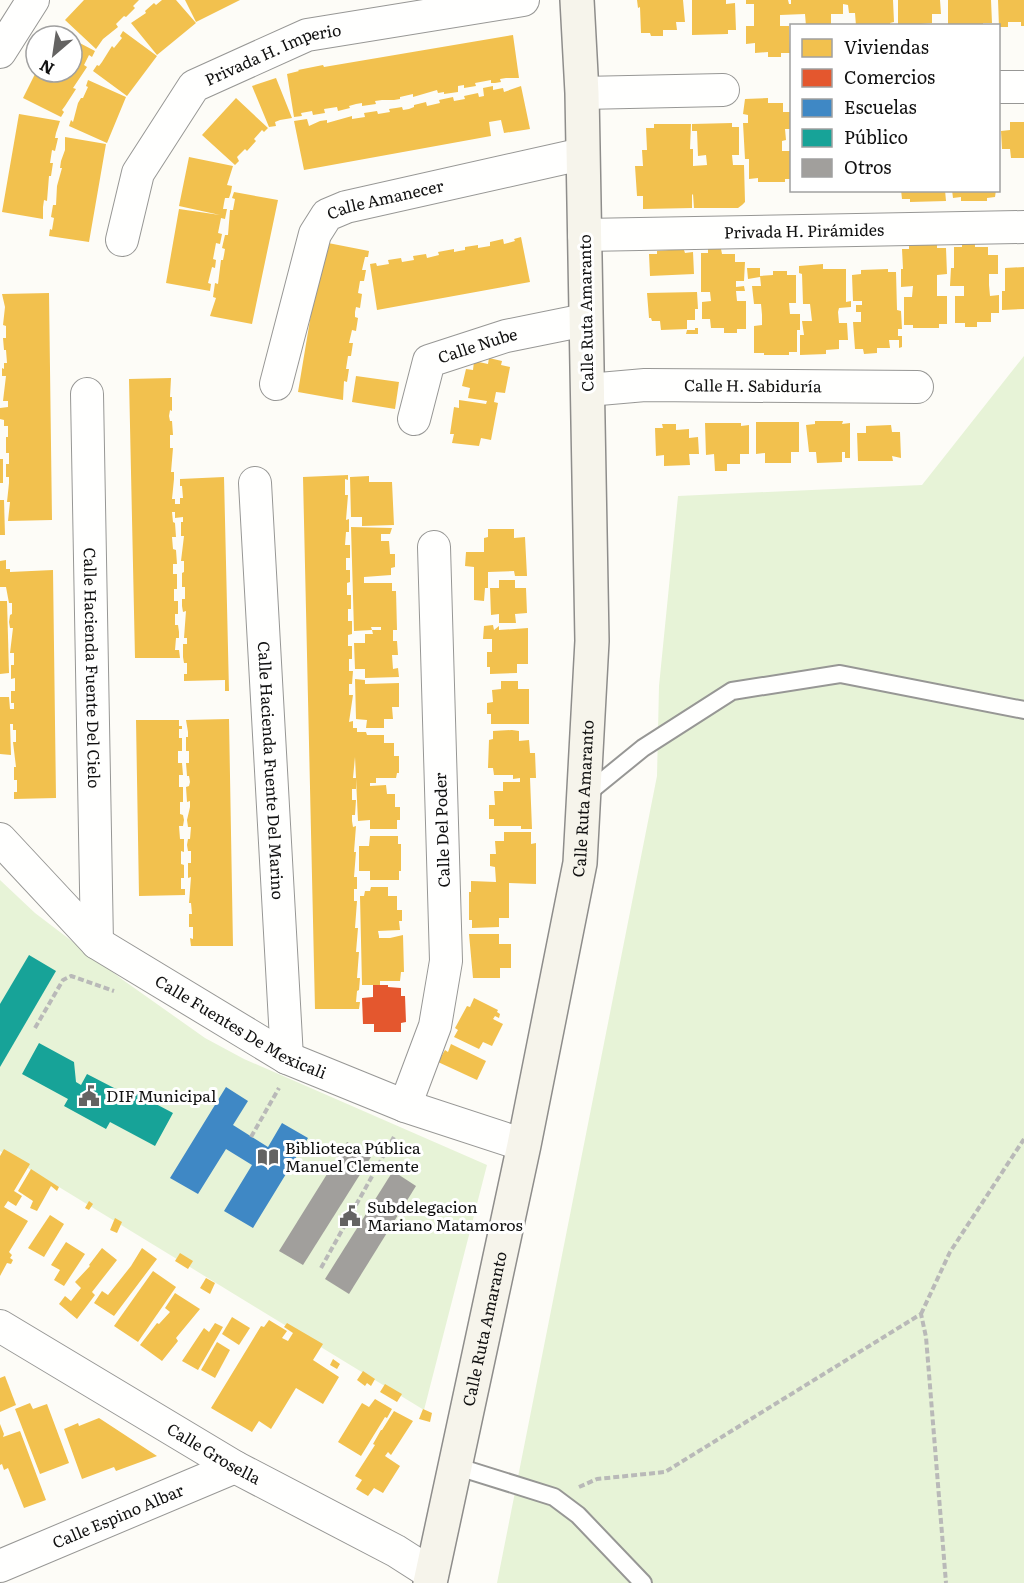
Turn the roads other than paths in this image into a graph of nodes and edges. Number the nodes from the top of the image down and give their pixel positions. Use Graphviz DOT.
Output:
graph roads {
  1 [pos="33,0"];
  2 [pos="523,0"];
  3 [pos="577,0"];
  4 [pos="0,52"];
  5 [pos="1000,87"];
  6 [pos="1024,87"];
  7 [pos="723,90"];
  8 [pos="582,93"];
  9 [pos="582,154"];
  10 [pos="1024,227"];
  11 [pos="584,235"];
  12 [pos="122,240"];
  13 [pos="585,320"];
  14 [pos="276,384"];
  15 [pos="917,387"];
  16 [pos="588,390"];
  17 [pos="87,394"];
  18 [pos="414,419"];
  19 [pos="255,483"];
  20 [pos="435,547"];
  21 [pos="1024,710"];
  22 [pos="583,797"];
  23 [pos="0,839"];
  24 [pos="97,943"];
  25 [pos="284,1070"];
  26 [pos="405,1106"];
  27 [pos="524,1145"];
  28 [pos="0,1326"];
  29 [pos="455,1466"];
  30 [pos="235,1467"];
  31 [pos="0,1566"];
  32 [pos="431,1578"];
  33 [pos="643,1583"];
  1 -- 4 [label="street"];
  2 -- 12 [label="street, Privada H. Imperio"];
  3 -- 8 [label="main road, Calle Ruta Amaranto"];
  5 -- 6 [label="street"];
  7 -- 8 [label="street"];
  8 -- 9 [label="main road, Calle Ruta Amaranto"];
  9 -- 11 [label="main road, Calle Ruta Amaranto"];
  9 -- 14 [label="street, Calle Amanecer"];
  10 -- 11 [label="street, Privada H. Pirámides"];
  11 -- 13 [label="main road, Calle Ruta Amaranto"];
  13 -- 16 [label="main road, Calle Ruta Amaranto"];
  13 -- 18 [label="street, Calle Nube"];
  15 -- 16 [label="street, Calle H. Sabiduría"];
  16 -- 22 [label="main road, Calle Ruta Amaranto"];
  17 -- 24 [label="street, Calle Hacienda Fuente Del Cielo"];
  19 -- 25 [label="street, Calle Hacienda Fuente Del Marino"];
  20 -- 26 [label="street, Calle Del Poder"];
  21 -- 22 [label="lane"];
  22 -- 27 [label="main road, Calle Ruta Amaranto"];
  23 -- 24 [label="street, Calle Fuentes De Mexicali"];
  24 -- 25 [label="street, Calle Fuentes De Mexicali"];
  25 -- 26 [label="street, Calle Fuentes De Mexicali"];
  26 -- 27 [label="street, Calle Fuentes De Mexicali"];
  27 -- 29 [label="main road, Calle Ruta Amaranto"];
  28 -- 30 [label="street, Calle Grosella"];
  29 -- 32 [label="main road, Calle Ruta Amaranto"];
  29 -- 33 [label="lane"];
  30 -- 31 [label="street, Calle Espino Albar"];
  30 -- 32 [label="street, Calle Grosella"];
}
